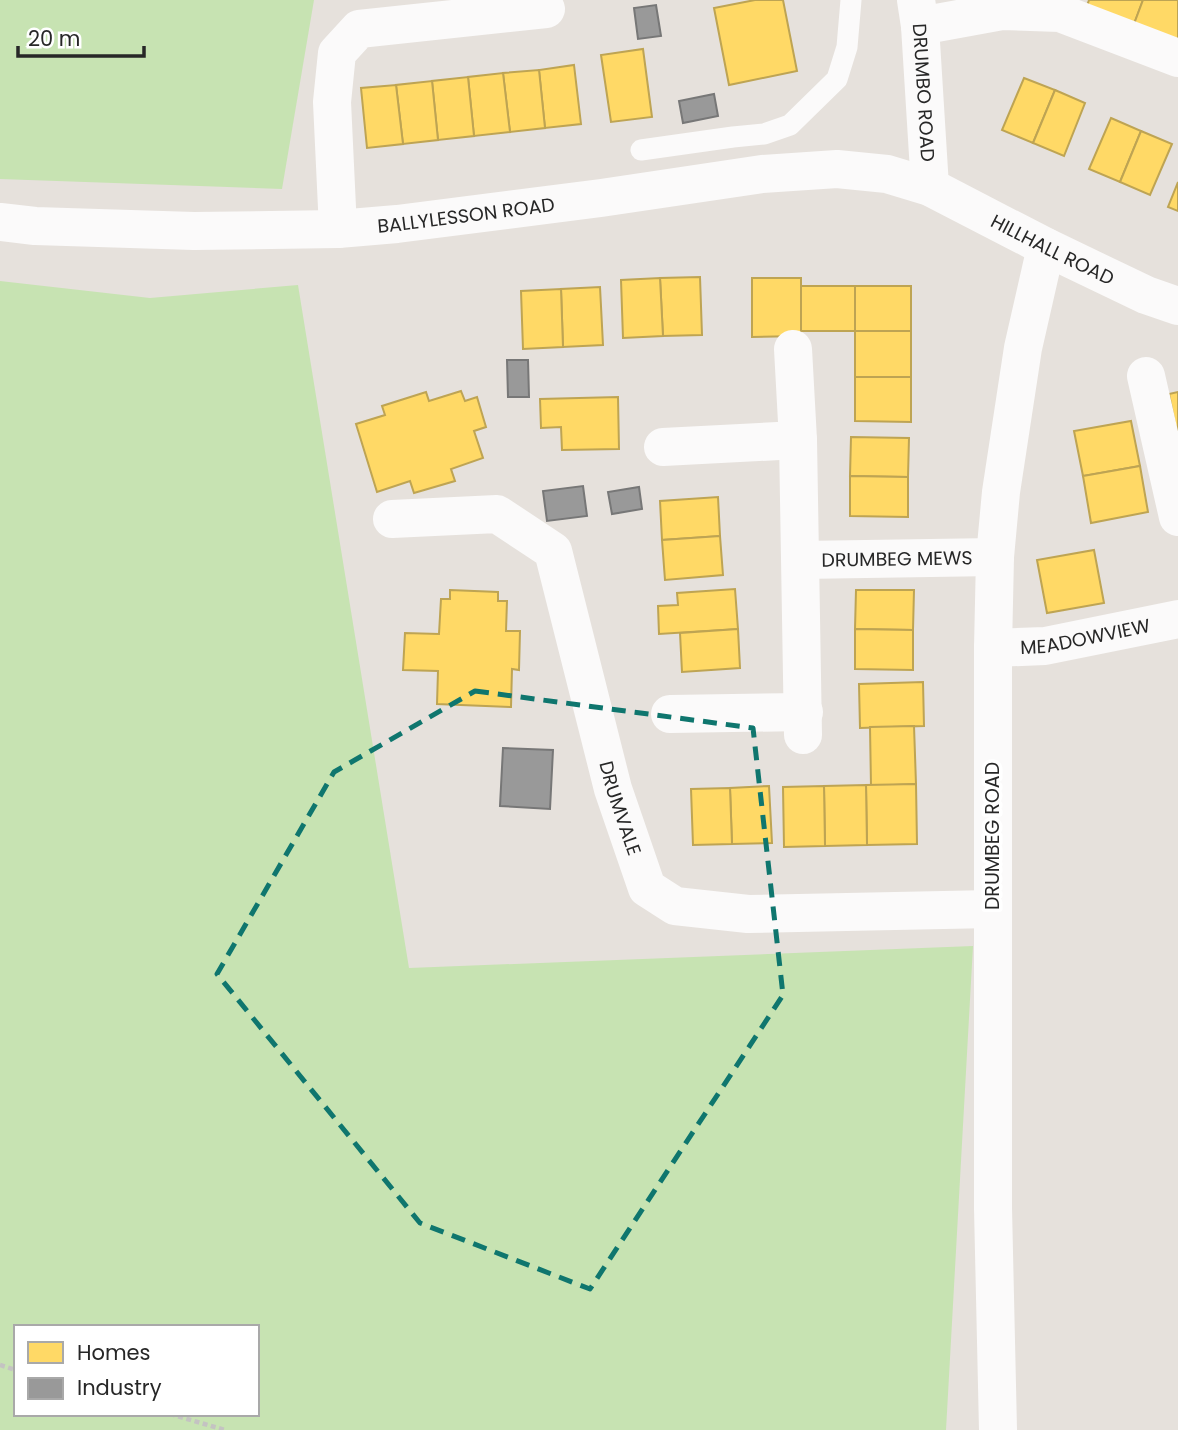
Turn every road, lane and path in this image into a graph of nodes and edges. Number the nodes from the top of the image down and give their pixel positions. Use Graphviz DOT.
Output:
graph roads {
  1 [pos="851,0"];
  2 [pos="547,9"];
  3 [pos="918,13"];
  4 [pos="1178,58"];
  5 [pos="641,150"];
  6 [pos="930,187"];
  7 [pos="0,222"];
  8 [pos="338,229"];
  9 [pos="1046,247"];
  10 [pos="1178,306"];
  11 [pos="793,349"];
  12 [pos="1146,376"];
  13 [pos="798,440"];
  14 [pos="663,447"];
  15 [pos="1178,517"];
  16 [pos="392,519"];
  17 [pos="995,557"];
  18 [pos="801,561"];
  19 [pos="1178,619"];
  20 [pos="993,648"];
  21 [pos="670,713"];
  22 [pos="992,909"];
  23 [pos="177,1416"];
  24 [pos="225,1430"];
  25 [pos="998,1430"];
  1 -- 5 [label="lane"];
  2 -- 8 [label="street"];
  3 -- 4 [label="street"];
  3 -- 6 [label="street, DRUMBO ROAD"];
  6 -- 8 [label="street, BALLYLESSON ROAD"];
  6 -- 9 [label="street, HILLHALL ROAD"];
  7 -- 8 [label="street, BALLYLESSON ROAD"];
  9 -- 10 [label="street, HILLHALL ROAD"];
  9 -- 17 [label="street, DRUMBEG ROAD"];
  11 -- 13 [label="street, DRUMBEG MEWS"];
  12 -- 15 [label="street"];
  13 -- 14 [label="street"];
  13 -- 18 [label="street, DRUMBEG MEWS"];
  16 -- 22 [label="street, DRUMVALE"];
  17 -- 18 [label="street, DRUMBEG MEWS"];
  17 -- 20 [label="street, DRUMBEG ROAD"];
  18 -- 21 [label="street, DRUMBEG MEWS"];
  19 -- 20 [label="street, MEADOWVIEW"];
  20 -- 22 [label="street, DRUMBEG ROAD"];
  22 -- 25 [label="street, DRUMBEG ROAD"];
  23 -- 24 [label="path"];
}
